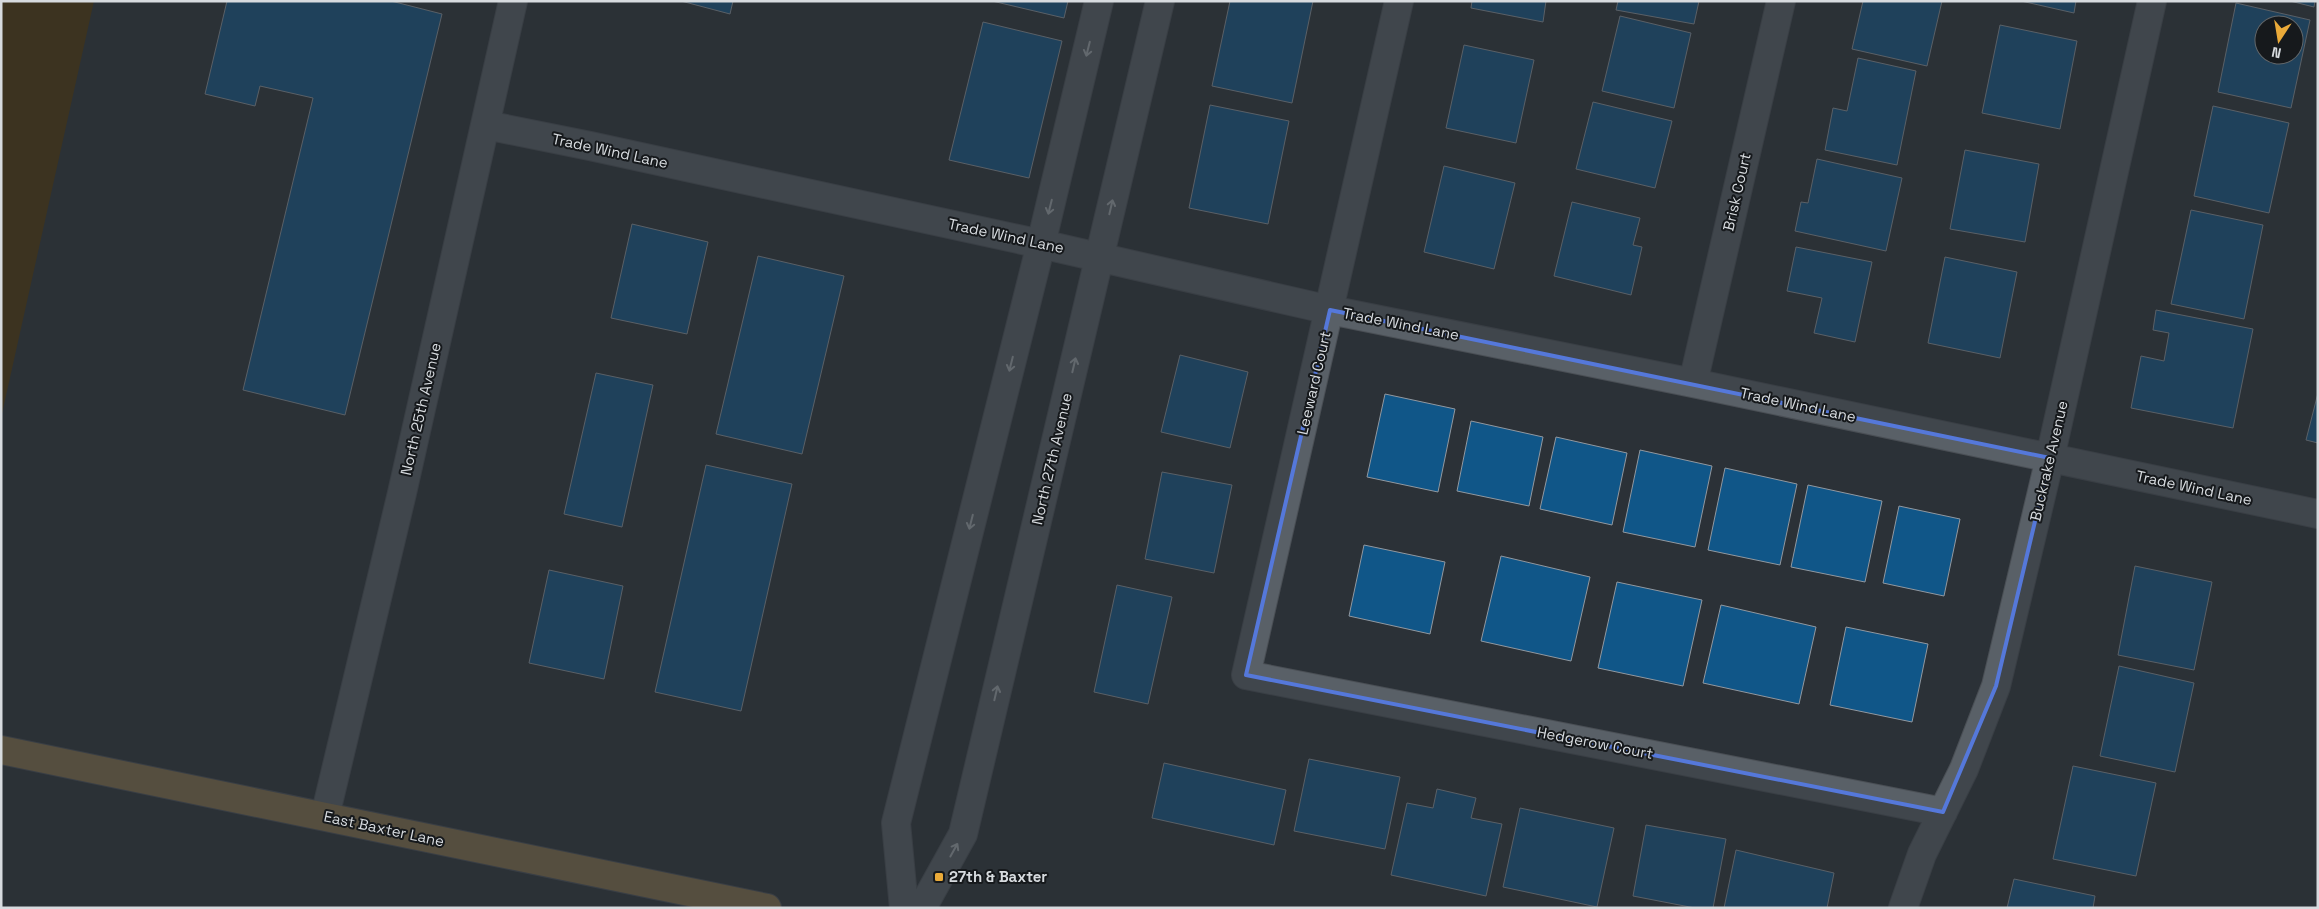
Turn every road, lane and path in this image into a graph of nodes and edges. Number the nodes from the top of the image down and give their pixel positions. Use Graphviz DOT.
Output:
graph roads {
  1 [pos="513,1"];
  2 [pos="1100,1"];
  3 [pos="1160,1"];
  4 [pos="1399,1"];
  5 [pos="1781,1"];
  6 [pos="2152,1"];
  7 [pos="486,125"];
  8 [pos="1041,244"];
  9 [pos="1100,257"];
  10 [pos="1330,310"];
  11 [pos="1693,383"];
  12 [pos="2050,458"];
  13 [pos="2318,514"];
  14 [pos="1246,675"];
  15 [pos="1,750"];
  16 [pos="1943,812"];
  17 [pos="325,816"];
  18 [pos="767,908"];
  19 [pos="904,908"];
  20 [pos="922,908"];
  21 [pos="1903,908"];
  1 -- 7 [label="street, North 25th Avenue"];
  2 -- 8 [label="street, one-way"];
  9 -- 3 [label="street, North 27th Avenue, one-way"];
  4 -- 10 [label="street, Leeward Court"];
  5 -- 11 [label="street, Brisk Court"];
  6 -- 12 [label="street, Buckrake Avenue"];
  7 -- 8 [label="street, Trade Wind Lane"];
  7 -- 17 [label="street, North 25th Avenue"];
  8 -- 9 [label="street, Trade Wind Lane"];
  8 -- 19 [label="street, one-way"];
  9 -- 10 [label="street, Trade Wind Lane"];
  20 -- 9 [label="street, North 27th Avenue, one-way"];
  10 -- 11 [label="street, Trade Wind Lane"];
  10 -- 14 [label="street, Leeward Court"];
  11 -- 12 [label="street, Trade Wind Lane"];
  12 -- 13 [label="street, Trade Wind Lane"];
  12 -- 16 [label="street, Buckrake Avenue"];
  14 -- 16 [label="street, Hedgerow Court"];
  15 -- 17 [label="main road, East Baxter Lane"];
  16 -- 21 [label="street, Buckrake Avenue"];
  17 -- 18 [label="main road, East Baxter Lane"];
}
